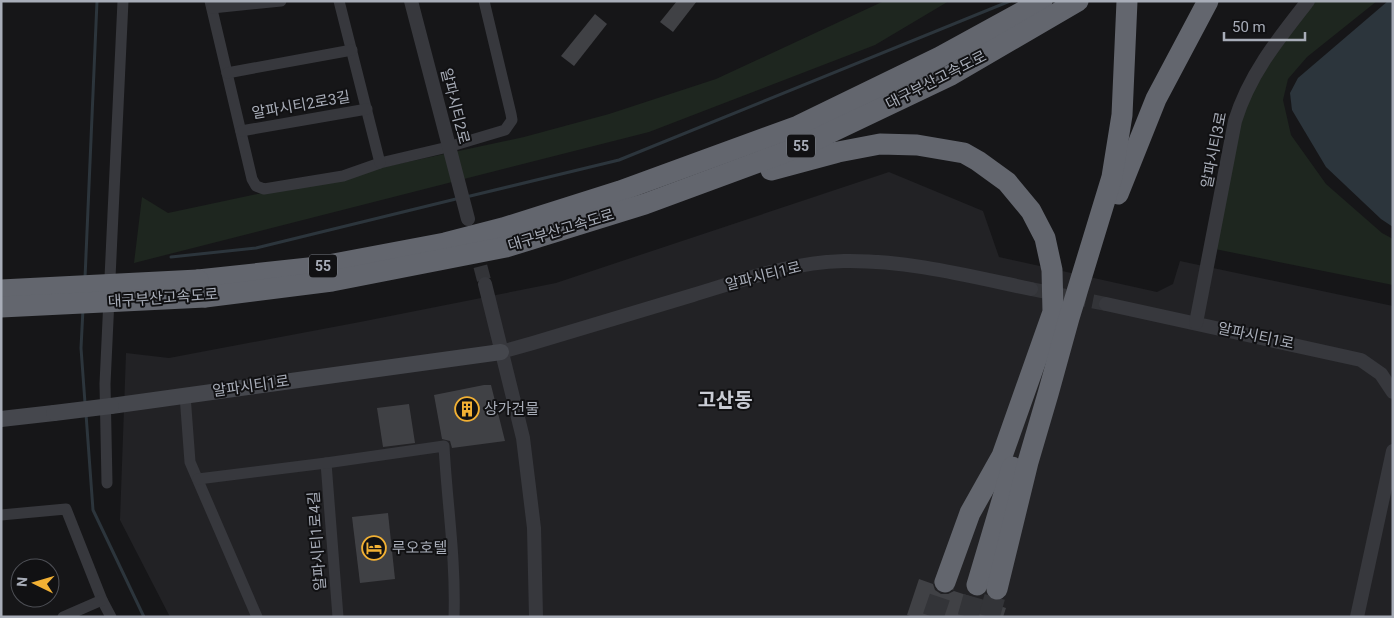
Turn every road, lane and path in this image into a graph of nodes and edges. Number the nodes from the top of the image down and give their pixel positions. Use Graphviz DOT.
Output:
graph roads {
  1 [pos="123,1"];
  2 [pos="281,1"];
  3 [pos="340,1"];
  4 [pos="412,1"];
  5 [pos="484,1"];
  6 [pos="1042,1"];
  7 [pos="1078,1"];
  8 [pos="1115,1"];
  9 [pos="1127,1"];
  10 [pos="1208,1"];
  11 [pos="1308,1"];
  12 [pos="211,5"];
  13 [pos="352,50"];
  14 [pos="227,73"];
  15 [pos="367,109"];
  16 [pos="241,131"];
  17 [pos="448,147"];
  18 [pos="380,163"];
  19 [pos="645,204"];
  20 [pos="468,219"];
  21 [pos="485,284"];
  22 [pos="202,289"];
  23 [pos="1031,289"];
  24 [pos="1,290"];
  25 [pos="1106,304"];
  26 [pos="1,307"];
  27 [pos="1064,316"];
  28 [pos="1196,323"];
  29 [pos="500,352"];
  30 [pos="1037,391"];
  31 [pos="1393,392"];
  32 [pos="185,395"];
  33 [pos="1,419"];
  34 [pos="1393,451"];
  35 [pos="326,464"];
  36 [pos="198,479"];
  37 [pos="107,483"];
  38 [pos="1388,493"];
  39 [pos="1,515"];
  40 [pos="945,582"];
  41 [pos="987,587"];
  42 [pos="102,600"];
  43 [pos="63,617"];
  44 [pos="111,617"];
  45 [pos="257,617"];
  46 [pos="338,617"];
  47 [pos="454,617"];
  48 [pos="536,617"];
  49 [pos="1357,617"];
  1 -- 37 [label="street"];
  2 -- 12 [label="street, 알파시티2로3길"];
  3 -- 13 [label="street, 알파시티2로3길"];
  4 -- 17 [label="street, 알파시티2로"];
  5 -- 17 [label="street, 알파시티2로3길"];
  6 -- 22 [label="highway, 대구부산고속도로 / 55"];
  7 -- 19 [label="highway, 대구부산고속도로 / 55"];
  8 -- 27 [label="highway"];
  9 -- 27 [label="highway"];
  10 -- 27 [label="highway"];
  11 -- 28 [label="street, 알파시티3로"];
  12 -- 14 [label="street, 알파시티2로3길"];
  13 -- 14 [label="street"];
  13 -- 15 [label="street, 알파시티2로3길"];
  14 -- 16 [label="street, 알파시티2로3길"];
  15 -- 16 [label="street, 알파시티2로3길"];
  15 -- 18 [label="street, 알파시티2로3길"];
  16 -- 18 [label="street, 알파시티2로3길"];
  17 -- 18 [label="street, 알파시티2로3길"];
  17 -- 20 [label="street, 알파시티2로"];
  19 -- 22 [label="highway, 대구부산고속도로 / 55"];
  19 -- 27 [label="highway"];
  21 -- 29 [label="street"];
  22 -- 24 [label="highway, 대구부산고속도로 / 55, bridge"];
  22 -- 26 [label="highway, 대구부산고속도로 / 55, bridge"];
  23 -- 29 [label="street, 알파시티1로"];
  25 -- 28 [label="street, 알파시티1로"];
  27 -- 30 [label="highway"];
  28 -- 31 [label="street, 알파시티1로"];
  29 -- 32 [label="main road, 알파시티1로"];
  29 -- 48 [label="street"];
  30 -- 40 [label="highway"];
  30 -- 41 [label="highway"];
  32 -- 33 [label="main road, 알파시티1로, bridge"];
  32 -- 36 [label="street"];
  34 -- 38 [label="street"];
  35 -- 36 [label="street"];
  35 -- 46 [label="street, 알파시티1로4길"];
  35 -- 47 [label="street"];
  36 -- 45 [label="street"];
  38 -- 49 [label="street"];
  39 -- 42 [label="street"];
  42 -- 43 [label="street"];
  42 -- 44 [label="street"];
}
